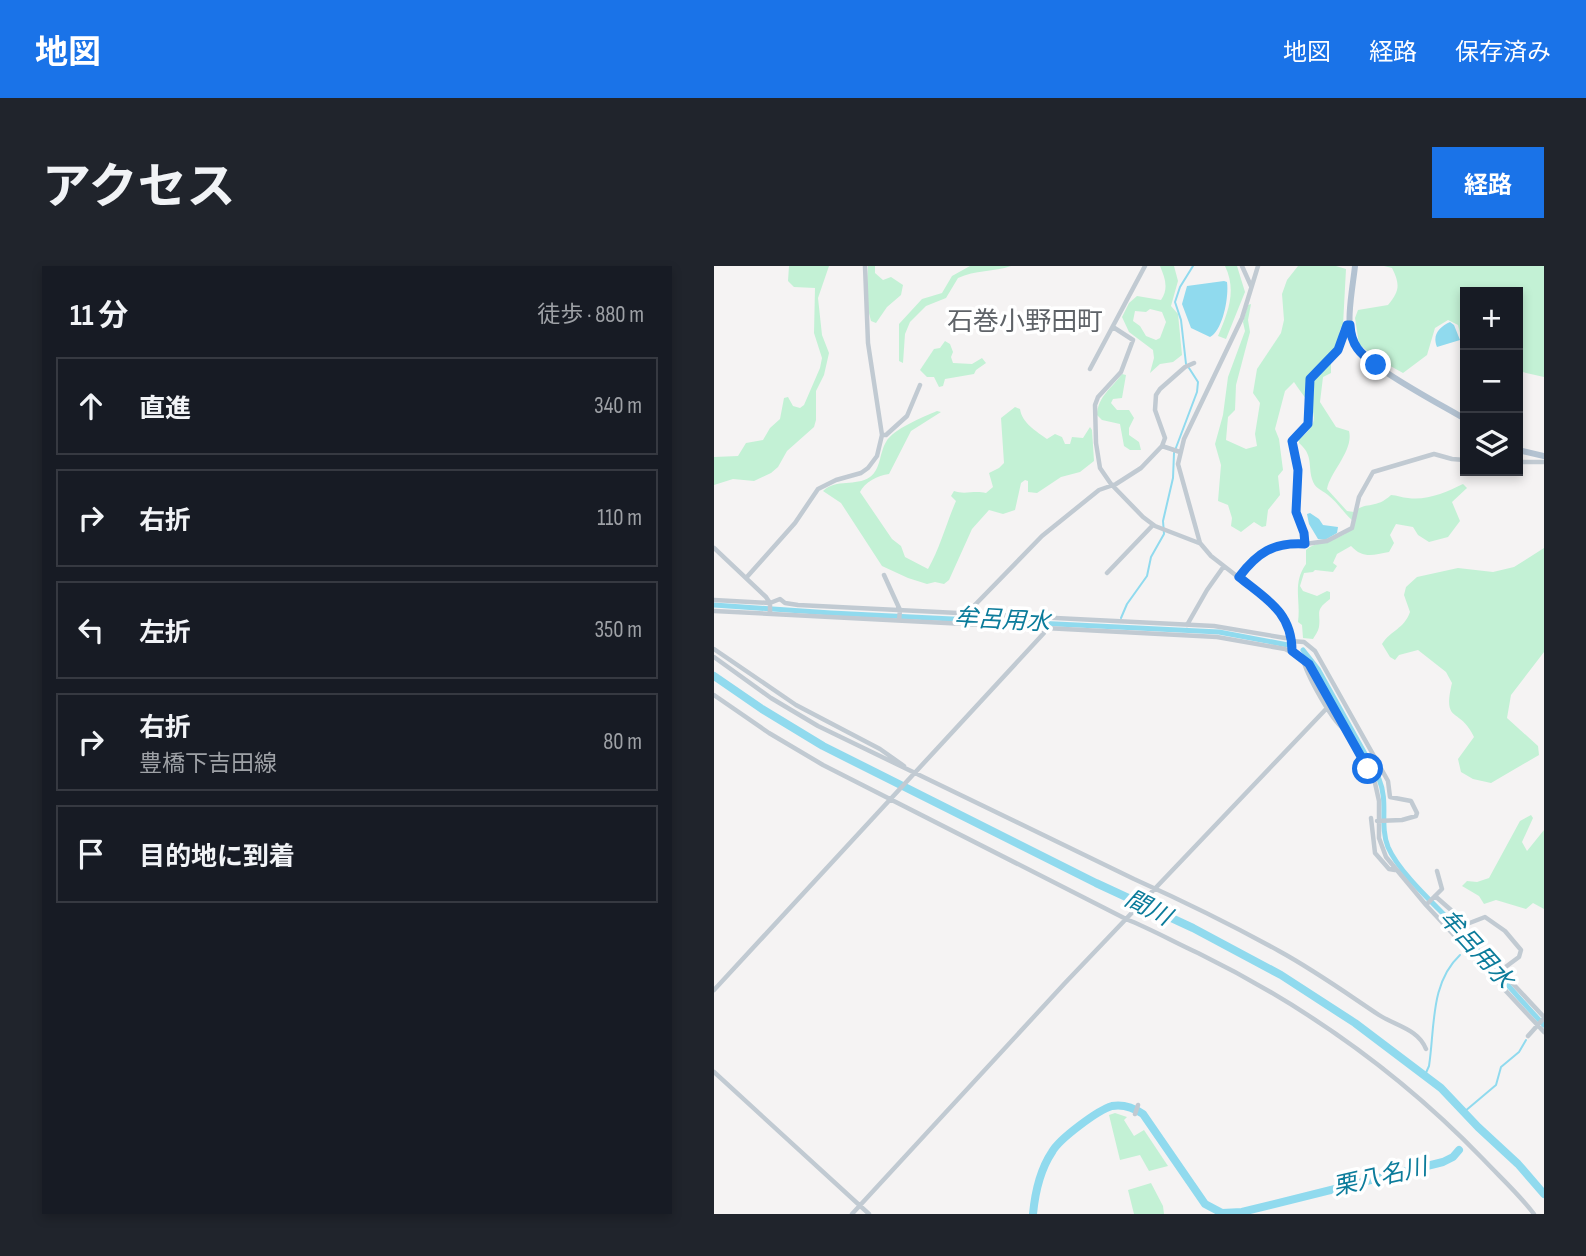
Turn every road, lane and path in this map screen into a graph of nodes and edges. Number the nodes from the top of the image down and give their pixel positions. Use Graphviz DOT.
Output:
graph roads {
  1 [pos="865,266"];
  2 [pos="1144,266"];
  3 [pos="1242,266"];
  4 [pos="1258,266"];
  5 [pos="1355,266"];
  6 [pos="1252,286"];
  7 [pos="1350,325"];
  8 [pos="1113,327"];
  9 [pos="1189,365"];
  10 [pos="1090,369"];
  11 [pos="920,386"];
  12 [pos="1460,416"];
  13 [pos="882,435"];
  14 [pos="1162,446"];
  15 [pos="1176,451"];
  16 [pos="1523,451"];
  17 [pos="1544,456"];
  18 [pos="1460,460"];
  19 [pos="1523,462"];
  20 [pos="1544,462"];
  21 [pos="1113,486"];
  22 [pos="1153,525"];
  23 [pos="1200,543"];
  24 [pos="1305,544"];
  25 [pos="714,548"];
  26 [pos="1224,566"];
  27 [pos="1107,573"];
  28 [pos="884,575"];
  29 [pos="1239,577"];
  30 [pos="746,578"];
  31 [pos="714,600"];
  32 [pos="773,606"];
  33 [pos="900,610"];
  34 [pos="714,611"];
  35 [pos="968,614"];
  36 [pos="899,619"];
  37 [pos="967,623"];
  38 [pos="1118,625"];
  39 [pos="1187,625"];
  40 [pos="1044,628"];
  41 [pos="1291,639"];
  42 [pos="714,649"];
  43 [pos="1292,651"];
  44 [pos="714,657"];
  45 [pos="1303,658"];
  46 [pos="1330,690"];
  47 [pos="714,695"];
  48 [pos="1327,708"];
  49 [pos="1346,730"];
  50 [pos="907,769"];
  51 [pos="914,773"];
  52 [pos="1383,792"];
  53 [pos="891,798"];
  54 [pos="1371,818"];
  55 [pos="1379,821"];
  56 [pos="1396,870"];
  57 [pos="1437,871"];
  58 [pos="1156,888"];
  59 [pos="1431,900"];
  60 [pos="1126,918"];
  61 [pos="1497,974"];
  62 [pos="714,990"];
  63 [pos="1541,1020"];
  64 [pos="1544,1032"];
  65 [pos="1528,1036"];
  66 [pos="1426,1049"];
  67 [pos="714,1072"];
  68 [pos="1138,1105"];
  69 [pos="1135,1113"];
  70 [pos="860,1206"];
  71 [pos="852,1214"];
  72 [pos="869,1214"];
  73 [pos="1534,1214"];
  1 -- 13 [label="street"];
  2 -- 8 [label="street"];
  3 -- 6 [label="street"];
  4 -- 6 [label="street"];
  5 -- 7 [label="main road"];
  6 -- 15 [label="street"];
  7 -- 12 [label="main road"];
  7 -- 24 [label="street"];
  8 -- 10 [label="street"];
  8 -- 21 [label="street"];
  9 -- 14 [label="street"];
  11 -- 13 [label="street"];
  13 -- 30 [label="street"];
  14 -- 15 [label="street"];
  14 -- 21 [label="street"];
  15 -- 23 [label="street"];
  16 -- 17 [label="main road"];
  18 -- 24 [label="street"];
  19 -- 20 [label="street"];
  21 -- 22 [label="street"];
  21 -- 35 [label="street"];
  22 -- 23 [label="street"];
  22 -- 27 [label="street"];
  23 -- 26 [label="street"];
  24 -- 29 [label="street"];
  25 -- 30 [label="street"];
  26 -- 29 [label="street"];
  26 -- 39 [label="street"];
  28 -- 33 [label="street"];
  29 -- 41 [label="street"];
  30 -- 32 [label="street"];
  31 -- 32 [label="street"];
  32 -- 33 [label="street"];
  32 -- 34 [label="street"];
  32 -- 36 [label="street"];
  33 -- 35 [label="street"];
  33 -- 36 [label="street"];
  35 -- 37 [label="street"];
  35 -- 38 [label="street"];
  36 -- 37 [label="street"];
  37 -- 40 [label="street"];
  38 -- 39 [label="street"];
  38 -- 40 [label="street"];
  38 -- 43 [label="street"];
  39 -- 41 [label="street"];
  40 -- 51 [label="street"];
  41 -- 43 [label="street"];
  41 -- 46 [label="street"];
  42 -- 50 [label="street"];
  43 -- 45 [label="street"];
  44 -- 50 [label="street"];
  45 -- 46 [label="street"];
  45 -- 48 [label="street"];
  46 -- 49 [label="street"];
  46 -- 52 [label="street"];
  47 -- 53 [label="street"];
  48 -- 49 [label="street"];
  48 -- 58 [label="street"];
  49 -- 52 [label="street"];
  50 -- 51 [label="street"];
  51 -- 53 [label="street"];
  51 -- 58 [label="street"];
  52 -- 55 [label="street"];
  52 -- 55 [label="street"];
  53 -- 60 [label="street"];
  53 -- 62 [label="street"];
  54 -- 56 [label="street"];
  55 -- 56 [label="street"];
  56 -- 59 [label="street"];
  57 -- 59 [label="street"];
  58 -- 60 [label="street"];
  58 -- 66 [label="street"];
  59 -- 61 [label="street"];
  59 -- 61 [label="street"];
  60 -- 70 [label="street"];
  60 -- 73 [label="street"];
  61 -- 63 [label="street"];
  61 -- 63 [label="street"];
  63 -- 64 [label="street"];
  63 -- 65 [label="street"];
  67 -- 70 [label="street"];
  68 -- 69 [label="street"];
  70 -- 71 [label="street"];
  70 -- 72 [label="street"];
}
